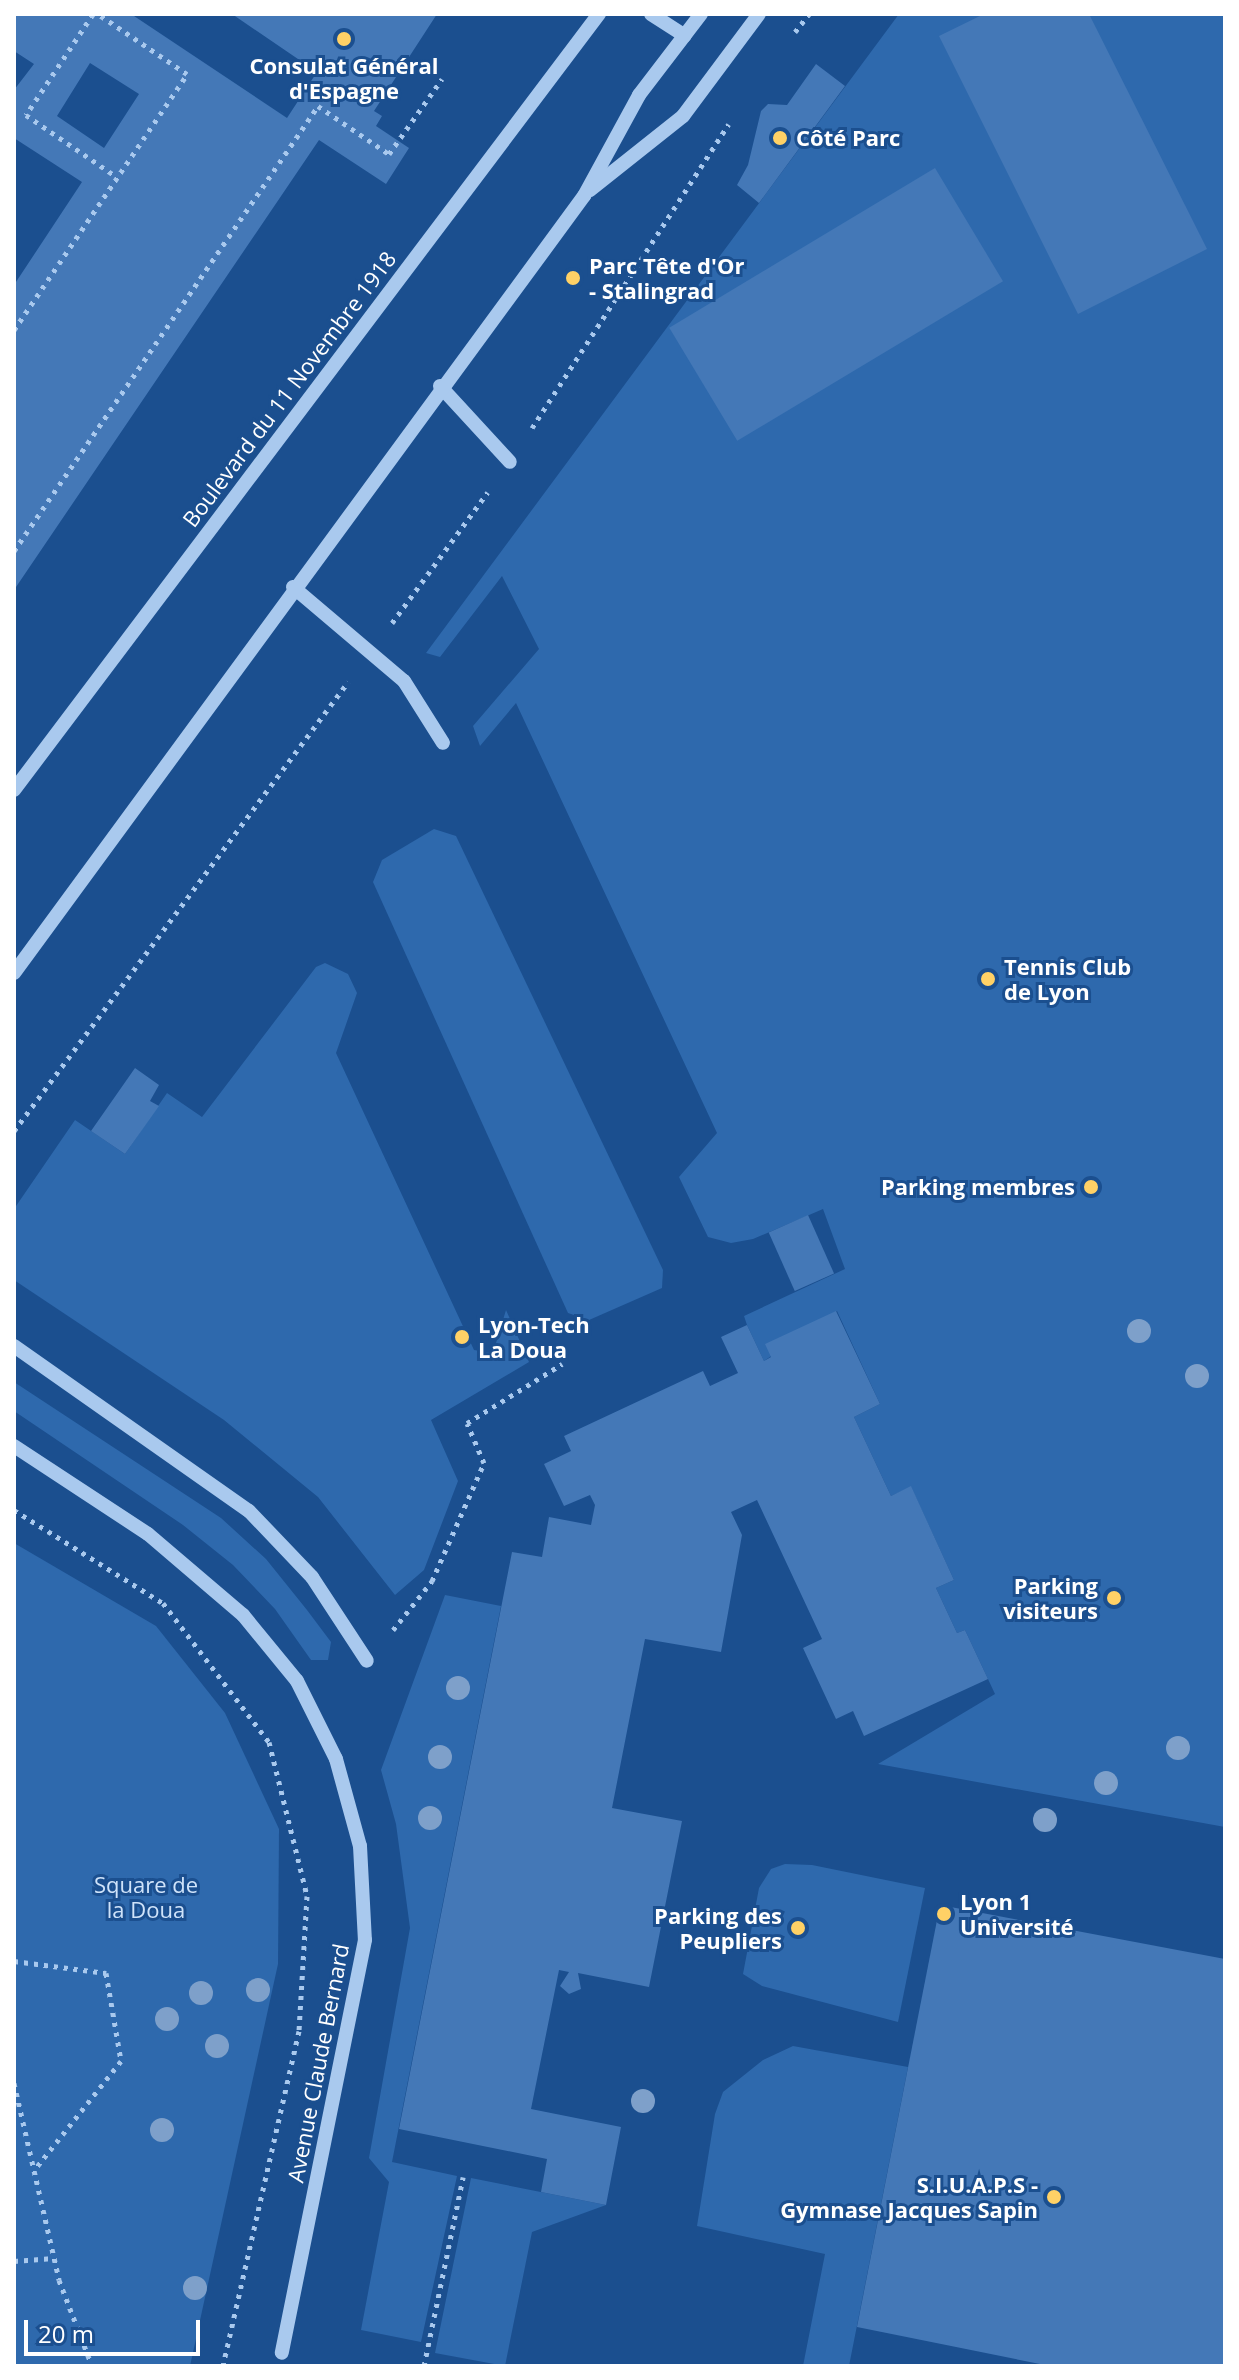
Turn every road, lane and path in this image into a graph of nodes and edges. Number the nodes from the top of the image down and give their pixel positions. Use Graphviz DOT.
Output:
graph roads {
  1 [pos="96,14"];
  2 [pos="599,14"];
  3 [pos="651,14"];
  4 [pos="701,14"];
  5 [pos="759,14"];
  6 [pos="809,14"];
  7 [pos="685,36"];
  8 [pos="791,37"];
  9 [pos="442,79"];
  10 [pos="738,110"];
  11 [pos="117,177"];
  12 [pos="584,196"];
  13 [pos="14,330"];
  14 [pos="440,386"];
  15 [pos="510,462"];
  16 [pos="14,551"];
  17 [pos="293,587"];
  18 [pos="370,652"];
  19 [pos="443,743"];
  20 [pos="14,790"];
  21 [pos="14,973"];
  22 [pos="14,1131"];
  23 [pos="14,1346"];
  24 [pos="562,1364"];
  25 [pos="14,1446"];
  26 [pos="14,1510"];
  27 [pos="367,1661"];
  28 [pos="14,1961"];
  29 [pos="14,2083"];
  30 [pos="35,2169"];
  31 [pos="463,2177"];
  32 [pos="54,2258"];
  33 [pos="14,2261"];
  34 [pos="282,2353"];
  35 [pos="92,2366"];
  36 [pos="223,2366"];
  37 [pos="424,2366"];
  1 -- 11 [label="path"];
  1 -- 11 [label="path"];
  2 -- 20 [label="street, Boulevard du 11 Novembre 1918"];
  3 -- 7 [label="street"];
  4 -- 7 [label="street"];
  5 -- 12 [label="street"];
  6 -- 8 [label="path"];
  7 -- 12 [label="street"];
  9 -- 16 [label="path"];
  10 -- 15 [label="path"];
  11 -- 13 [label="path"];
  12 -- 14 [label="street"];
  14 -- 15 [label="street"];
  14 -- 17 [label="street"];
  15 -- 18 [label="path"];
  17 -- 18 [label="street"];
  17 -- 21 [label="street"];
  18 -- 19 [label="street"];
  18 -- 22 [label="path"];
  23 -- 27 [label="street"];
  24 -- 27 [label="path"];
  25 -- 34 [label="street, Avenue Claude Bernard"];
  26 -- 36 [label="path"];
  28 -- 30 [label="path"];
  29 -- 30 [label="path"];
  30 -- 32 [label="path"];
  31 -- 37 [label="path"];
  32 -- 33 [label="path"];
  32 -- 35 [label="path"];
}
